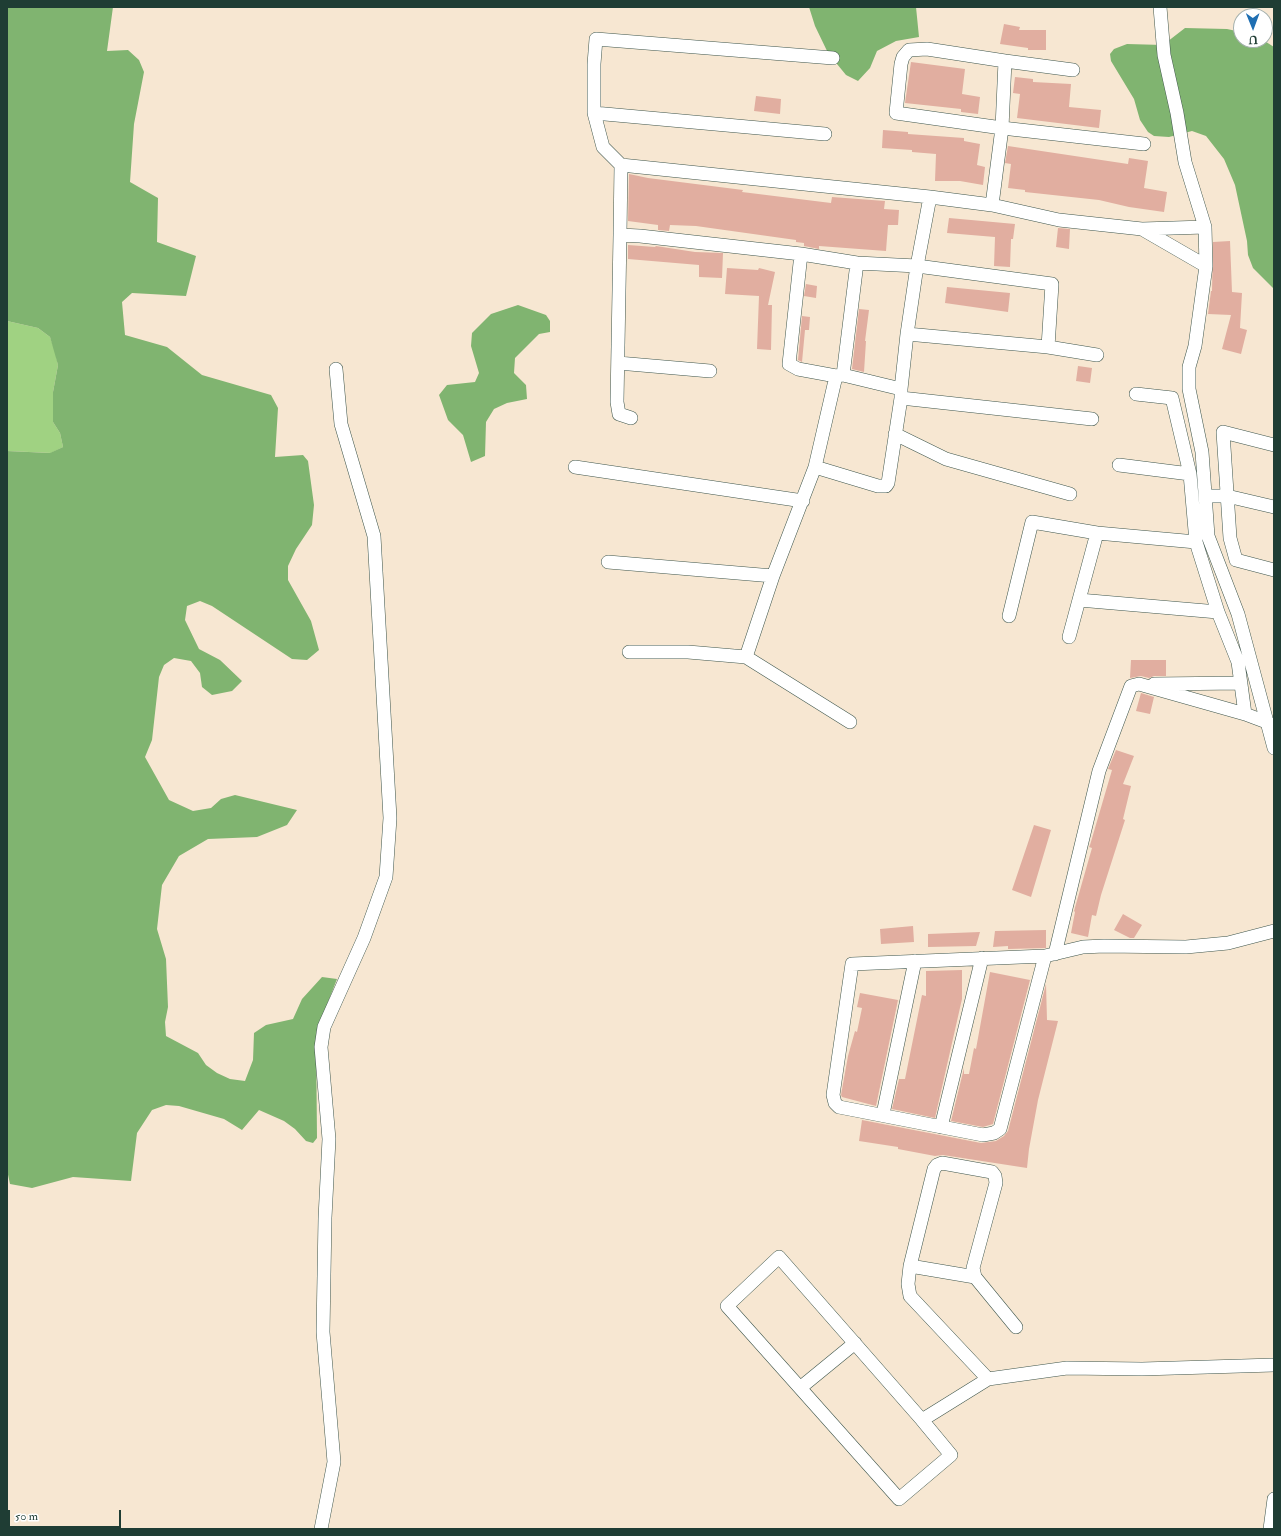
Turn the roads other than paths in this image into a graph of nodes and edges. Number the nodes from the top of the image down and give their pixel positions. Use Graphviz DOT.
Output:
graph roads {
  1 [pos="1160,7"];
  2 [pos="833,58"];
  3 [pos="1005,61"];
  4 [pos="1073,70"];
  5 [pos="594,113"];
  6 [pos="1002,128"];
  7 [pos="825,134"];
  8 [pos="1144,144"];
  9 [pos="621,165"];
  10 [pos="930,197"];
  11 [pos="992,205"];
  12 [pos="1205,227"];
  13 [pos="1142,229"];
  14 [pos="620,235"];
  15 [pos="801,254"];
  16 [pos="857,263"];
  17 [pos="917,266"];
  18 [pos="1206,266"];
  19 [pos="908,334"];
  20 [pos="1048,347"];
  21 [pos="1097,355"];
  22 [pos="618,363"];
  23 [pos="336,368"];
  24 [pos="710,371"];
  25 [pos="839,375"];
  26 [pos="901,393"];
  27 [pos="1136,394"];
  28 [pos="631,418"];
  29 [pos="1092,419"];
  30 [pos="896,434"];
  31 [pos="1274,445"];
  32 [pos="1119,465"];
  33 [pos="575,467"];
  34 [pos="815,467"];
  35 [pos="1190,474"];
  36 [pos="1070,494"];
  37 [pos="1206,496"];
  38 [pos="1227,496"];
  39 [pos="803,501"];
  40 [pos="1274,507"];
  41 [pos="1097,533"];
  42 [pos="1196,542"];
  43 [pos="608,562"];
  44 [pos="1274,570"];
  45 [pos="773,576"];
  46 [pos="1079,600"];
  47 [pos="1218,612"];
  48 [pos="1009,616"];
  49 [pos="1069,637"];
  50 [pos="629,652"];
  51 [pos="746,657"];
  52 [pos="1241,683"];
  53 [pos="1139,684"];
  54 [pos="1245,714"];
  55 [pos="850,722"];
  56 [pos="1269,722"];
  57 [pos="1274,748"];
  58 [pos="1274,931"];
  59 [pos="1050,955"];
  60 [pos="982,958"];
  61 [pos="915,961"];
  62 [pos="882,1114"];
  63 [pos="941,1127"];
  64 [pos="910,1266"];
  65 [pos="975,1277"];
  66 [pos="1016,1327"];
  67 [pos="855,1343"];
  68 [pos="1274,1365"];
  69 [pos="988,1379"];
  70 [pos="800,1388"];
  71 [pos="922,1420"];
  72 [pos="1274,1499"];
  73 [pos="321,1529"];
  74 [pos="1270,1529"];
  1 -- 12 [label="street"];
  2 -- 5 [label="street"];
  3 -- 4 [label="street"];
  3 -- 6 [label="street"];
  3 -- 6 [label="street"];
  5 -- 7 [label="street"];
  5 -- 9 [label="street"];
  6 -- 8 [label="street"];
  6 -- 11 [label="street"];
  9 -- 10 [label="street"];
  9 -- 14 [label="street"];
  10 -- 11 [label="street"];
  10 -- 17 [label="street"];
  11 -- 13 [label="street"];
  12 -- 13 [label="street"];
  12 -- 18 [label="street"];
  13 -- 18 [label="street"];
  14 -- 15 [label="street"];
  14 -- 22 [label="street"];
  15 -- 16 [label="street"];
  15 -- 25 [label="street"];
  16 -- 17 [label="street"];
  16 -- 25 [label="street"];
  17 -- 19 [label="street"];
  17 -- 20 [label="street"];
  18 -- 37 [label="street"];
  19 -- 20 [label="street"];
  19 -- 26 [label="street"];
  20 -- 21 [label="street"];
  22 -- 24 [label="street"];
  22 -- 28 [label="street"];
  23 -- 73 [label="street"];
  25 -- 26 [label="street"];
  25 -- 34 [label="street"];
  26 -- 29 [label="street"];
  26 -- 30 [label="street"];
  27 -- 35 [label="street"];
  30 -- 34 [label="street"];
  30 -- 36 [label="street"];
  31 -- 38 [label="street"];
  32 -- 35 [label="street"];
  33 -- 39 [label="street"];
  34 -- 39 [label="street"];
  35 -- 42 [label="street"];
  37 -- 38 [label="street"];
  37 -- 56 [label="street"];
  38 -- 40 [label="street"];
  38 -- 44 [label="street"];
  39 -- 45 [label="street"];
  41 -- 42 [label="street"];
  41 -- 46 [label="street"];
  41 -- 48 [label="street"];
  42 -- 47 [label="street"];
  43 -- 45 [label="street"];
  45 -- 51 [label="street"];
  46 -- 47 [label="street"];
  46 -- 49 [label="street"];
  47 -- 52 [label="street"];
  50 -- 51 [label="street"];
  51 -- 55 [label="street"];
  52 -- 53 [label="street"];
  52 -- 54 [label="street"];
  53 -- 54 [label="street"];
  53 -- 59 [label="street"];
  54 -- 56 [label="street"];
  56 -- 57 [label="street"];
  58 -- 59 [label="street"];
  59 -- 60 [label="street"];
  59 -- 63 [label="street"];
  60 -- 61 [label="street"];
  60 -- 63 [label="street"];
  61 -- 62 [label="street"];
  61 -- 62 [label="street"];
  62 -- 63 [label="street"];
  64 -- 65 [label="street"];
  64 -- 65 [label="street"];
  64 -- 69 [label="street"];
  65 -- 66 [label="street"];
  67 -- 70 [label="street"];
  67 -- 70 [label="street"];
  67 -- 71 [label="street"];
  68 -- 69 [label="street"];
  69 -- 71 [label="street"];
  70 -- 71 [label="street"];
  72 -- 74 [label="street"];
}
